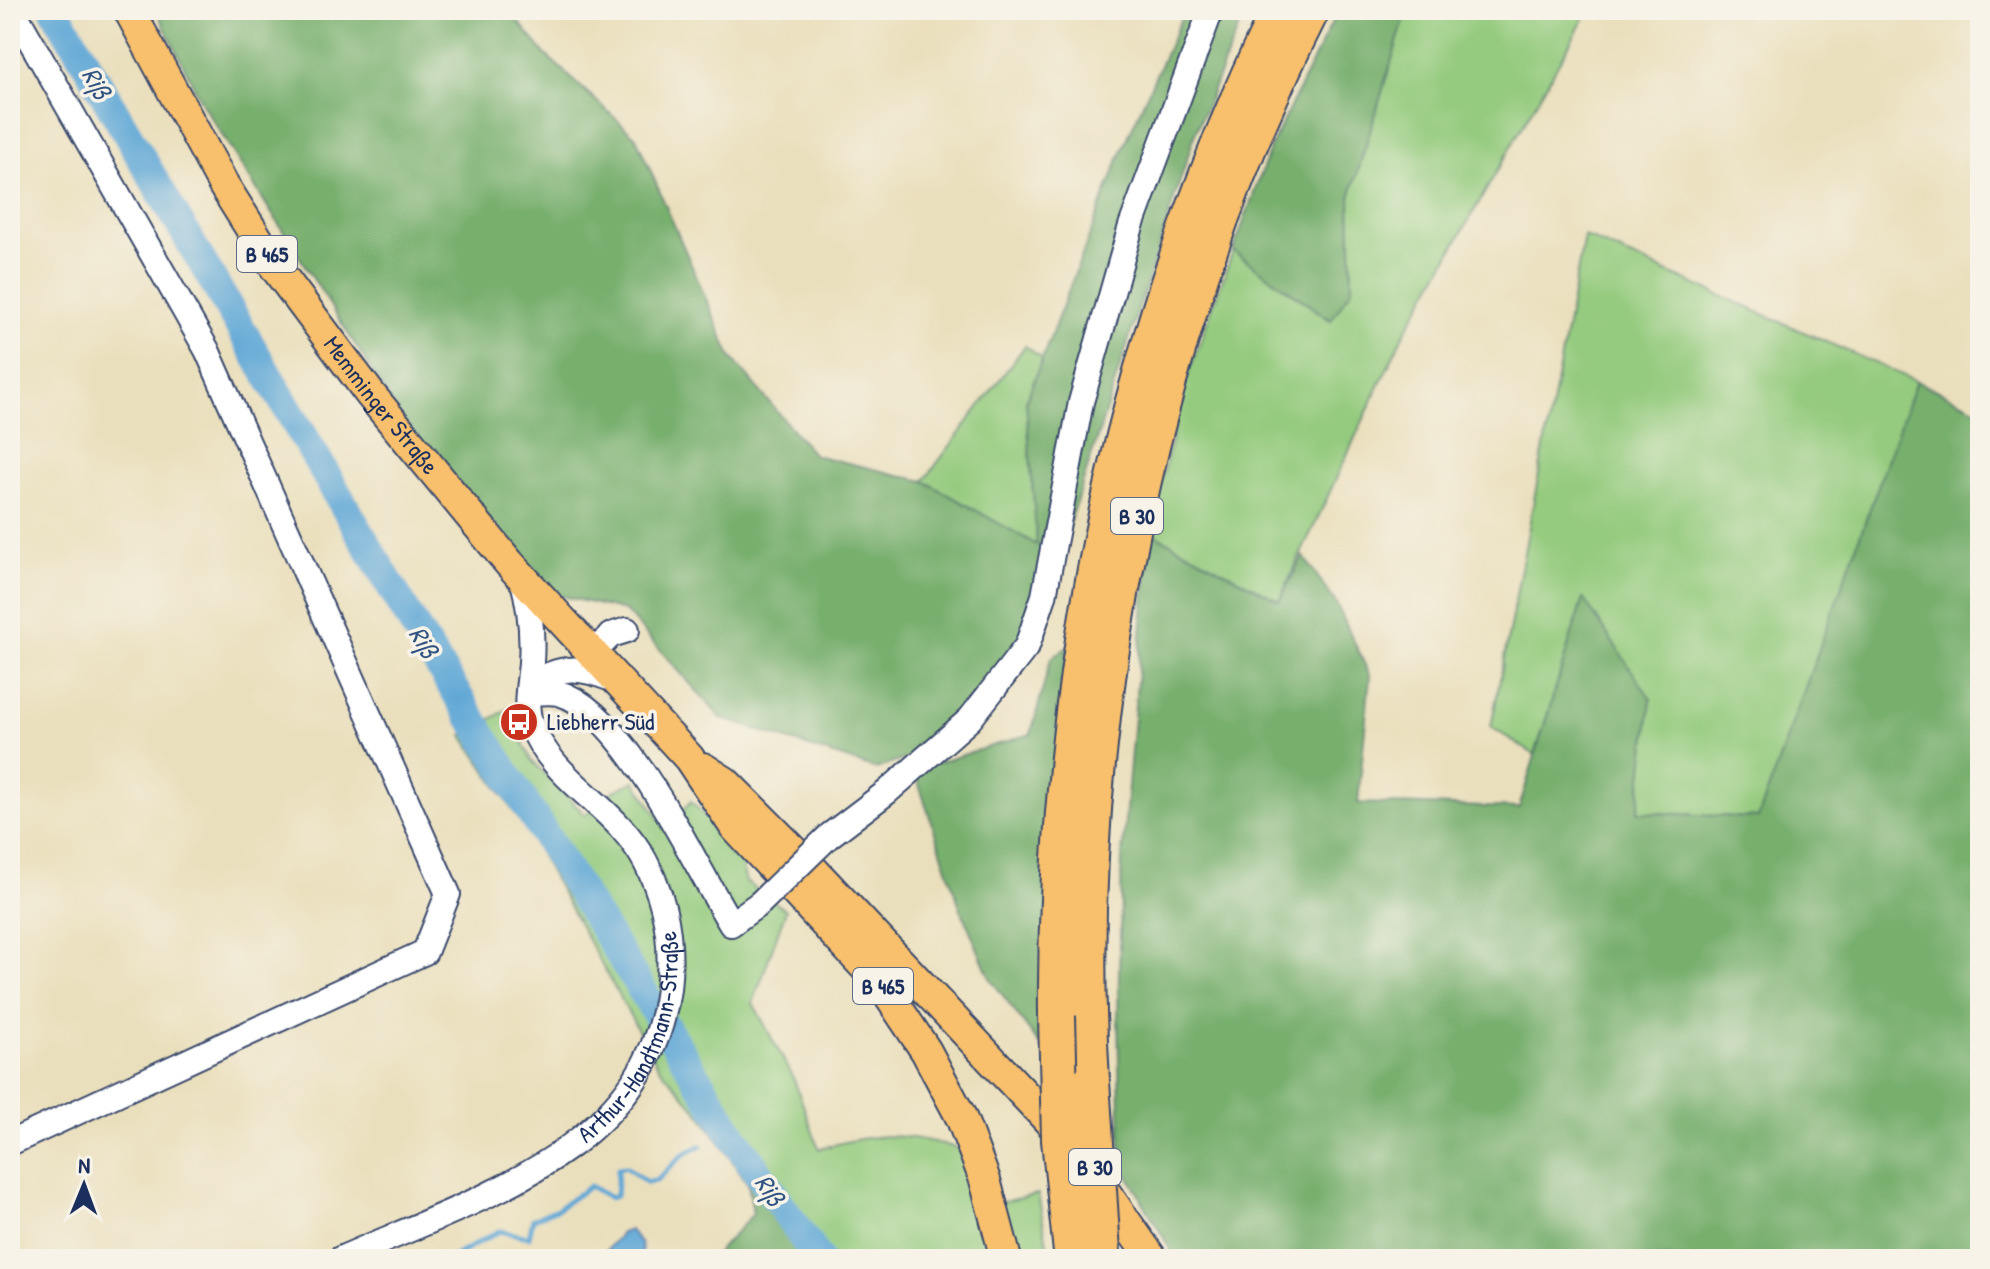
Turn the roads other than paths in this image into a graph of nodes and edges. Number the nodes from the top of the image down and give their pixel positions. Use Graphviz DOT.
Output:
graph roads {
  1 [pos="13,10"];
  2 [pos="129,10"];
  3 [pos="1211,10"];
  4 [pos="1280,10"];
  5 [pos="1311,10"];
  6 [pos="522,578"];
  7 [pos="569,625"];
  8 [pos="627,630"];
  9 [pos="594,652"];
  10 [pos="532,659"];
  11 [pos="622,683"];
  12 [pos="529,690"];
  13 [pos="689,758"];
  14 [pos="10,1143"];
  15 [pos="1088,1257"];
  16 [pos="340,1259"];
  17 [pos="1006,1259"];
  18 [pos="1152,1259"];
  1 -- 14 [label="street"];
  2 -- 6 [label="main road, Memminger Straße / B 465"];
  3 -- 12 [label="street, bridge"];
  4 -- 15 [label="highway, B 30, bridge"];
  5 -- 15 [label="highway, B 30, bridge"];
  6 -- 7 [label="main road, Memminger Straße / B 465"];
  6 -- 10 [label="street, Arthur-Handtmann-Straße"];
  7 -- 9 [label="main road, Memminger Straße / B 465"];
  7 -- 10 [label="street"];
  8 -- 9 [label="street"];
  9 -- 11 [label="main road, Memminger Straße / B 465"];
  10 -- 12 [label="street, Arthur-Handtmann-Straße"];
  11 -- 12 [label="street"];
  11 -- 13 [label="main road, Memminger Straße / B 465"];
  12 -- 16 [label="street, Arthur-Handtmann-Straße"];
  13 -- 17 [label="main road, B 465"];
  13 -- 18 [label="main road, B 465"];
}
